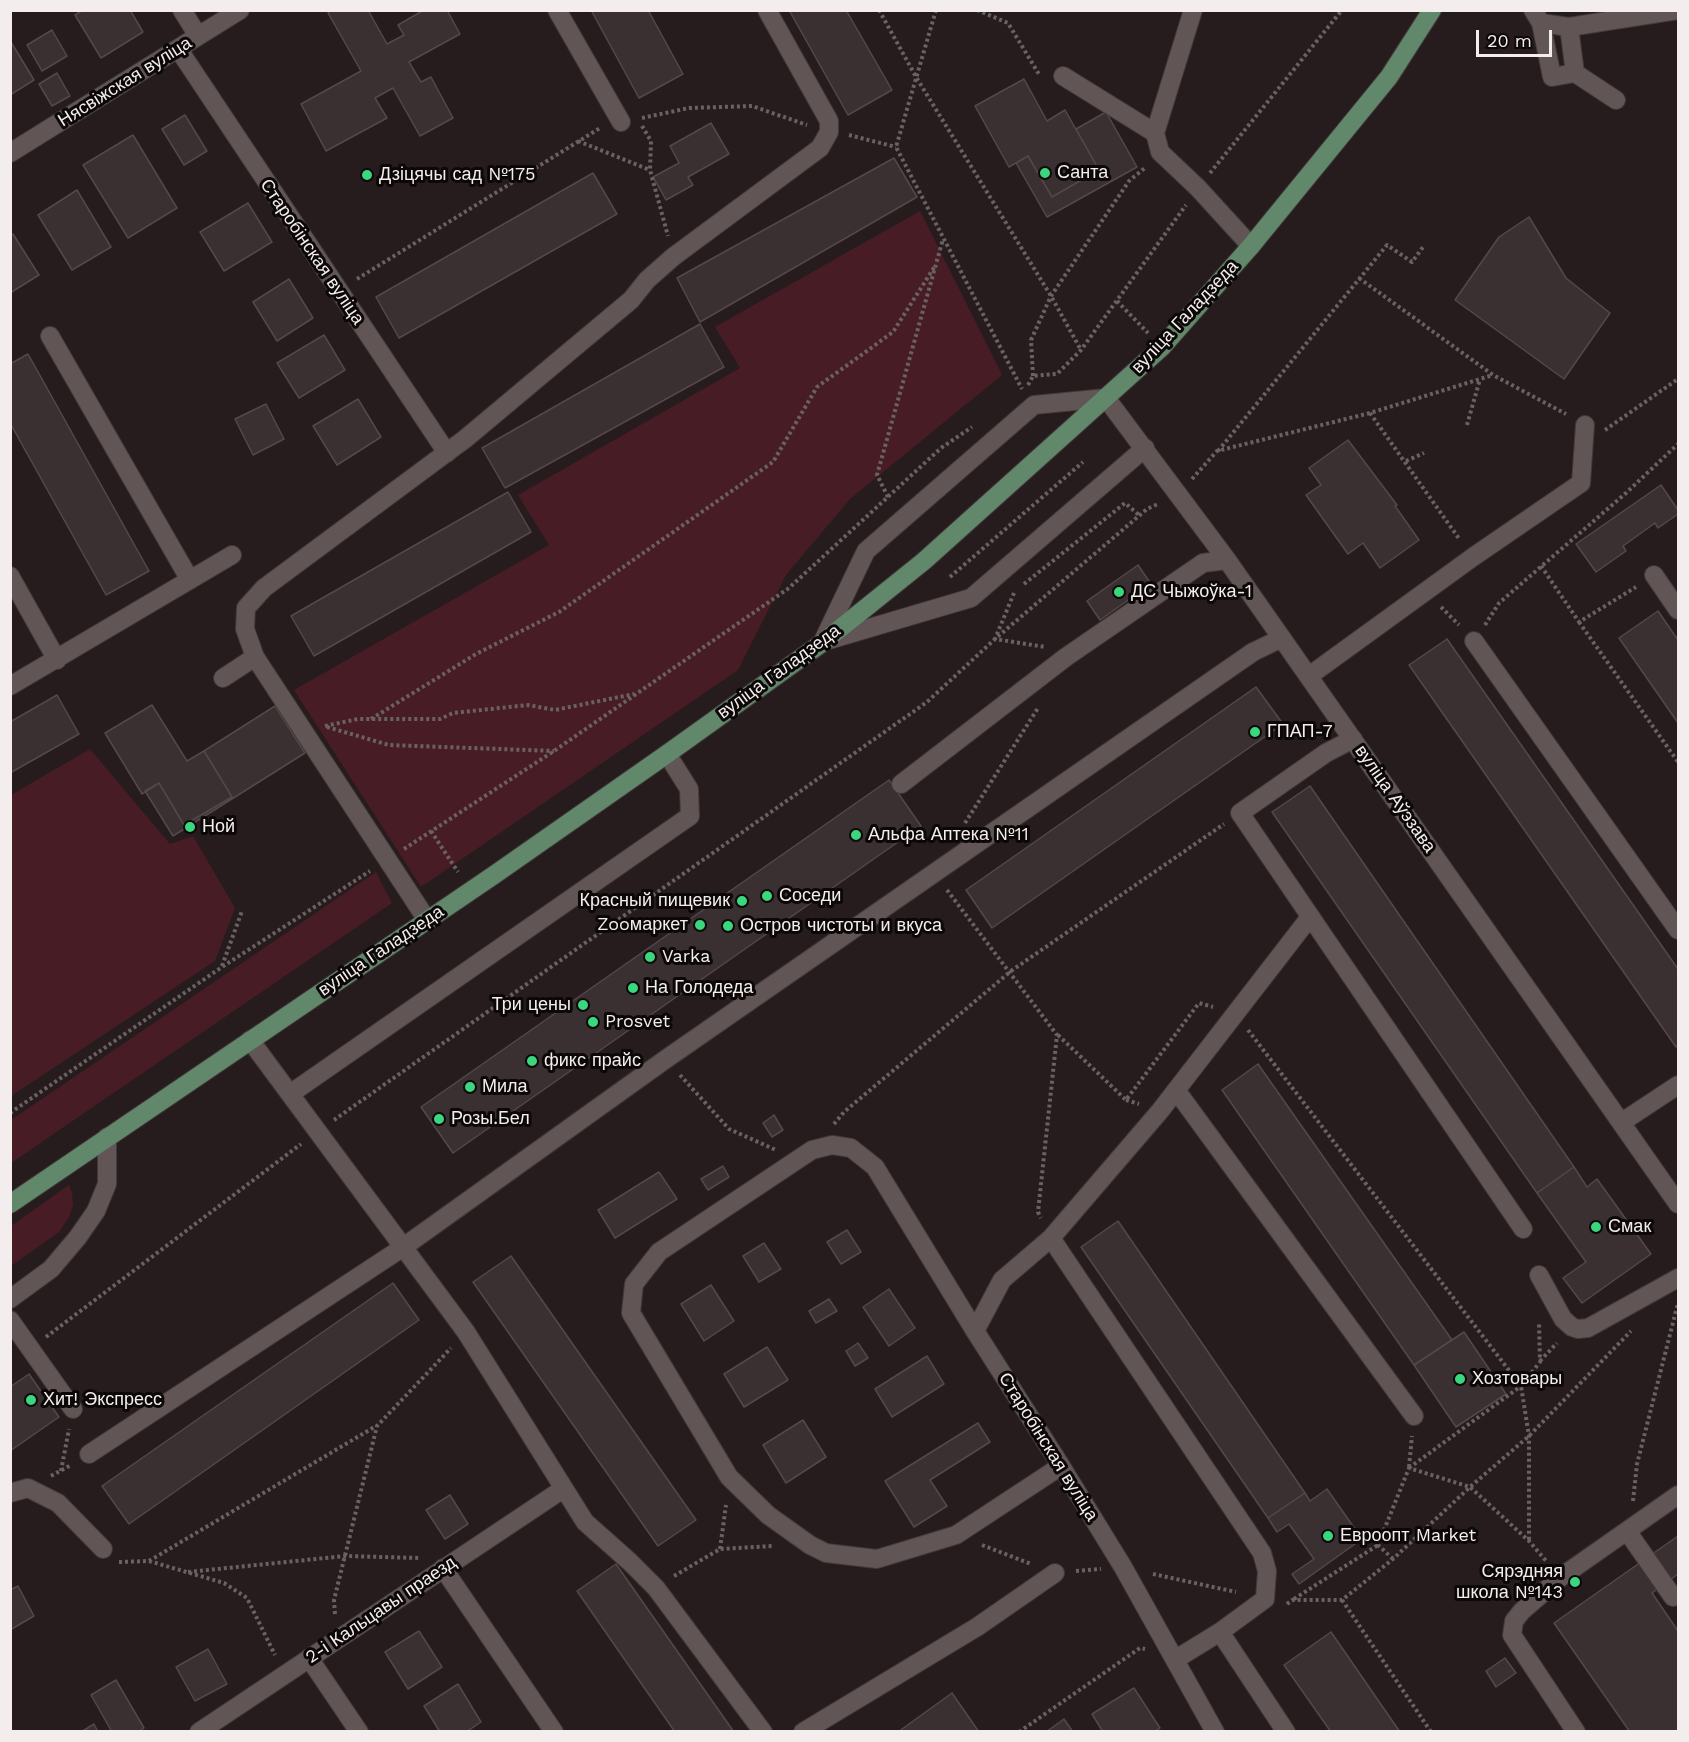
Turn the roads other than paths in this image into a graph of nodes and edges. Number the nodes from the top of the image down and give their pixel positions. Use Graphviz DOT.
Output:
graph roads {
  1 [pos="182,10"];
  2 [pos="240,10"];
  3 [pos="557,10"];
  4 [pos="767,10"];
  5 [pos="1193,10"];
  6 [pos="1432,10"];
  7 [pos="1678,10"];
  8 [pos="1537,17"];
  9 [pos="1569,27"];
  10 [pos="198,36"];
  11 [pos="179,50"];
  12 [pos="1575,73"];
  13 [pos="1063,76"];
  14 [pos="1616,100"];
  15 [pos="621,122"];
  16 [pos="1155,133"];
  17 [pos="10,153"];
  18 [pos="1251,246"];
  19 [pos="50,336"];
  20 [pos="1106,398"];
  21 [pos="1585,425"];
  22 [pos="1145,448"];
  23 [pos="447,453"];
  24 [pos="232,555"];
  25 [pos="1227,560"];
  26 [pos="10,576"];
  27 [pos="1654,576"];
  28 [pos="190,580"];
  29 [pos="1678,610"];
  30 [pos="1282,638"];
  31 [pos="1474,641"];
  32 [pos="822,642"];
  33 [pos="255,657"];
  34 [pos="57,660"];
  35 [pos="1309,676"];
  36 [pos="223,678"];
  37 [pos="10,686"];
  38 [pos="1353,739"];
  39 [pos="667,754"];
  40 [pos="901,784"];
  41 [pos="1310,917"];
  42 [pos="426,920"];
  43 [pos="1678,930"];
  44 [pos="250,1040"];
  45 [pos="1678,1085"];
  46 [pos="1176,1090"];
  47 [pos="290,1094"];
  48 [pos="1622,1122"];
  49 [pos="107,1137"];
  50 [pos="10,1204"];
  51 [pos="1678,1204"];
  52 [pos="1523,1229"];
  53 [pos="1051,1238"];
  54 [pos="402,1248"];
  55 [pos="1539,1275"];
  56 [pos="1678,1278"];
  57 [pos="10,1299"];
  58 [pos="10,1320"];
  59 [pos="975,1331"];
  60 [pos="73,1409"];
  61 [pos="1414,1416"];
  62 [pos="89,1454"];
  63 [pos="1061,1466"];
  64 [pos="563,1489"];
  65 [pos="10,1493"];
  66 [pos="1678,1495"];
  67 [pos="1634,1526"];
  68 [pos="103,1550"];
  69 [pos="443,1568"];
  70 [pos="1055,1573"];
  71 [pos="1672,1597"];
  72 [pos="1221,1632"];
  73 [pos="309,1658"];
  74 [pos="1176,1659"];
  75 [pos="199,1731"];
  76 [pos="358,1731"];
  77 [pos="554,1731"];
  78 [pos="763,1731"];
  79 [pos="803,1731"];
  80 [pos="1215,1731"];
  81 [pos="1286,1731"];
  82 [pos="1576,1731"];
  1 -- 10 [label="street"];
  2 -- 10 [label="street, Нясвіжская вуліца"];
  3 -- 15 [label="street"];
  4 -- 23 [label="street"];
  5 -- 16 [label="street"];
  6 -- 18 [label="main road, вуліца Галадзеда"];
  7 -- 9 [label="street"];
  8 -- 9 [label="street"];
  8 -- 12 [label="street"];
  9 -- 12 [label="street"];
  10 -- 11 [label="street, Нясвіжская вуліца"];
  11 -- 17 [label="street, Нясвіжская вуліца"];
  11 -- 23 [label="street, Старобінская вуліца"];
  12 -- 14 [label="street"];
  13 -- 16 [label="street"];
  16 -- 18 [label="street"];
  18 -- 20 [label="main road, вуліца Галадзеда"];
  19 -- 28 [label="street"];
  20 -- 22 [label="street, вуліца Аўэзава"];
  20 -- 32 [label="main road, вуліца Галадзеда"];
  20 -- 32 [label="street"];
  21 -- 35 [label="street"];
  22 -- 25 [label="street, вуліца Аўэзава"];
  22 -- 32 [label="street"];
  23 -- 33 [label="street"];
  24 -- 28 [label="street"];
  25 -- 30 [label="street, вуліца Аўэзава"];
  25 -- 40 [label="street"];
  26 -- 34 [label="street"];
  27 -- 29 [label="street"];
  28 -- 34 [label="street"];
  30 -- 35 [label="street, вуліца Аўэзава"];
  30 -- 54 [label="street"];
  31 -- 43 [label="street"];
  32 -- 39 [label="main road, вуліца Галадзеда"];
  33 -- 36 [label="street"];
  33 -- 42 [label="street"];
  34 -- 37 [label="street"];
  35 -- 38 [label="street, вуліца Аўэзава"];
  38 -- 41 [label="street"];
  38 -- 48 [label="street, вуліца Аўэзава"];
  39 -- 42 [label="main road, вуліца Галадзеда"];
  39 -- 47 [label="street"];
  41 -- 46 [label="street"];
  41 -- 52 [label="street"];
  42 -- 44 [label="main road, вуліца Галадзеда"];
  44 -- 47 [label="street"];
  44 -- 49 [label="main road, вуліца Галадзеда"];
  45 -- 48 [label="street"];
  46 -- 53 [label="street"];
  46 -- 61 [label="street"];
  47 -- 54 [label="street"];
  48 -- 51 [label="street, вуліца Аўэзава"];
  49 -- 50 [label="main road, вуліца Галадзеда"];
  49 -- 57 [label="street"];
  53 -- 59 [label="street"];
  53 -- 72 [label="street"];
  54 -- 62 [label="street"];
  54 -- 64 [label="street"];
  55 -- 56 [label="street"];
  58 -- 60 [label="street"];
  59 -- 63 [label="street, Старобінская вуліца"];
  59 -- 63 [label="street, Старобінская вуліца"];
  63 -- 74 [label="street, Старобінская вуліца"];
  64 -- 69 [label="street, 2-і Кальцавы праезд"];
  64 -- 78 [label="street"];
  65 -- 68 [label="street"];
  66 -- 67 [label="street"];
  67 -- 71 [label="street"];
  67 -- 82 [label="street"];
  69 -- 73 [label="street, 2-і Кальцавы праезд"];
  69 -- 77 [label="street"];
  70 -- 79 [label="street"];
  72 -- 74 [label="street"];
  72 -- 81 [label="street"];
  73 -- 75 [label="street, 2-і Кальцавы праезд"];
  73 -- 76 [label="street"];
  74 -- 80 [label="street, Старобінская вуліца"];
}
